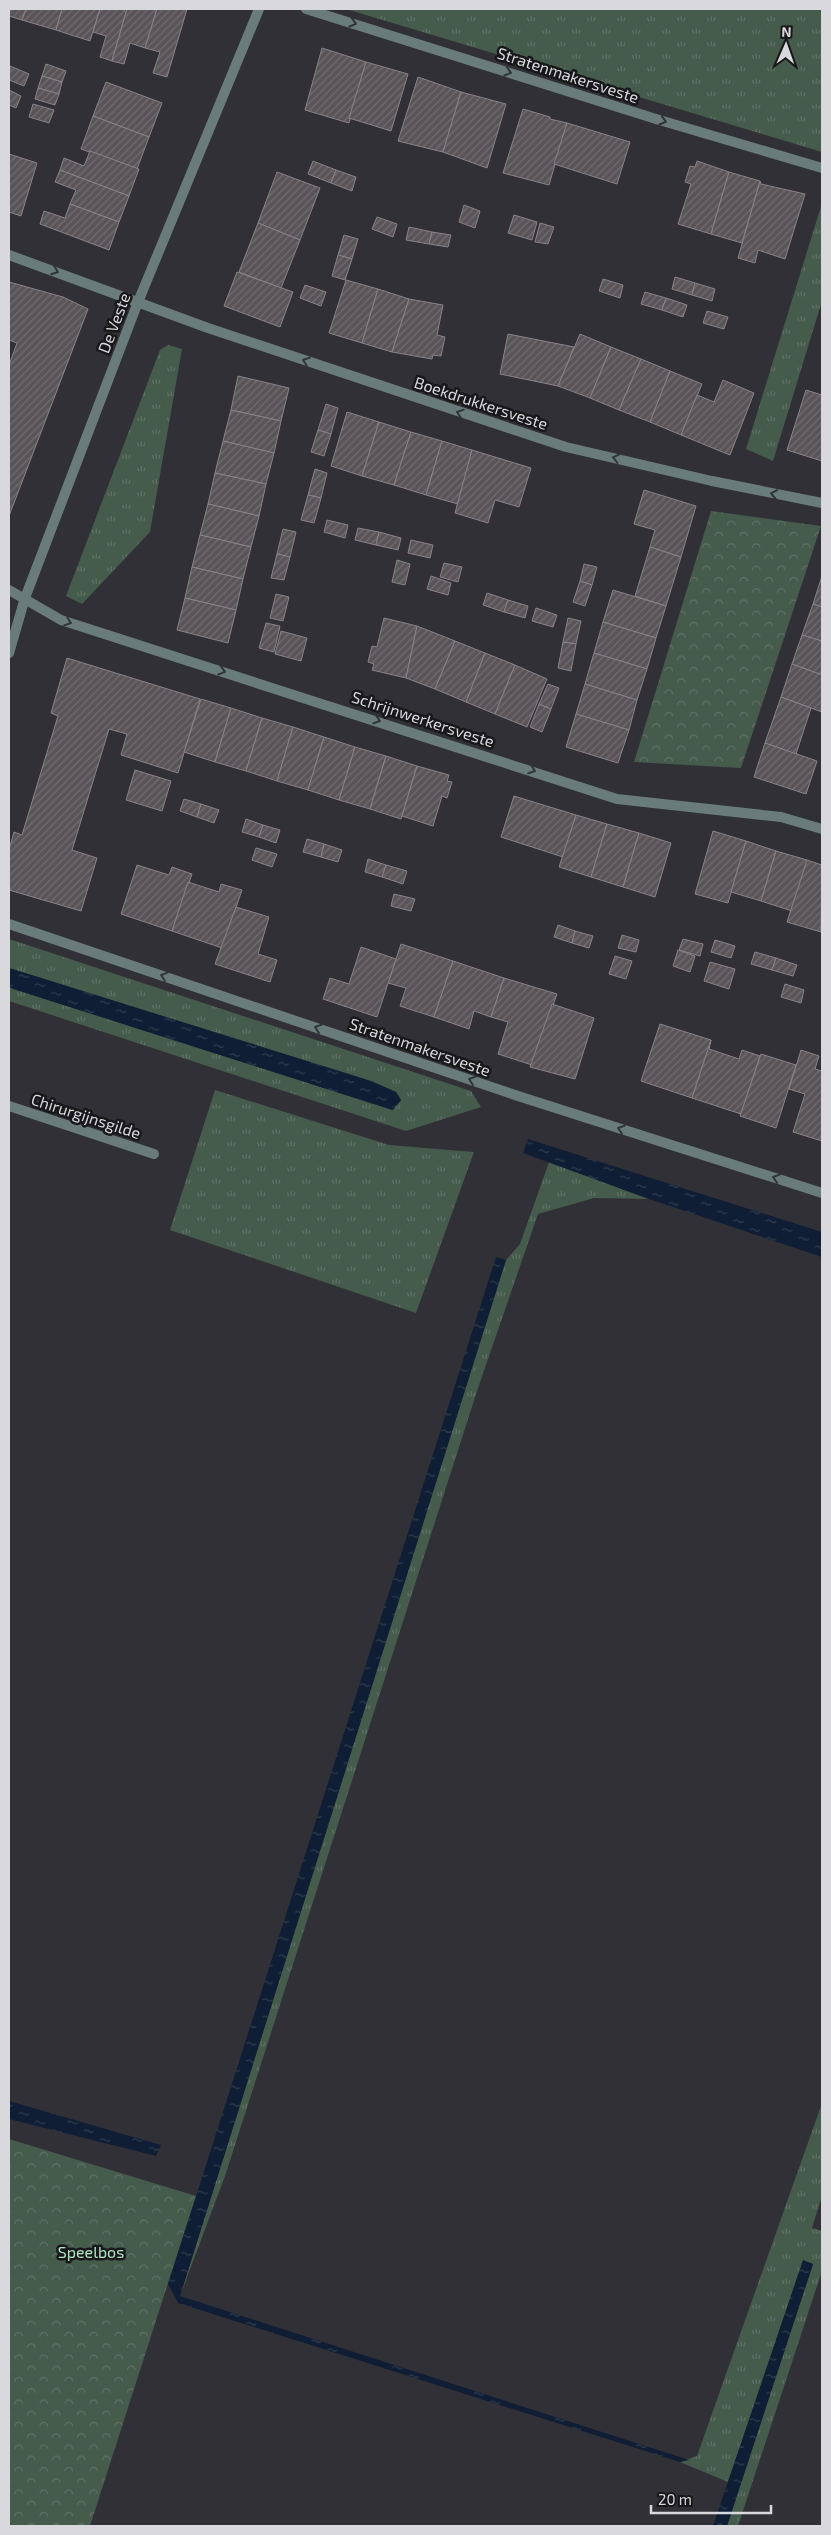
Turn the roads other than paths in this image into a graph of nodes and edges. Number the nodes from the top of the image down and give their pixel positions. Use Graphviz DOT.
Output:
graph roads {
  1 [pos="259,9"];
  2 [pos="306,9"];
  3 [pos="822,168"];
  4 [pos="9,254"];
  5 [pos="138,302"];
  6 [pos="822,503"];
  7 [pos="9,590"];
  8 [pos="25,598"];
  9 [pos="9,653"];
  10 [pos="822,829"];
  11 [pos="9,924"];
  12 [pos="9,1106"];
  13 [pos="154,1154"];
  14 [pos="822,1193"];
  1 -- 5 [label="street, De Veste"];
  2 -- 3 [label="street, Stratenmakersveste, one-way"];
  4 -- 5 [label="street, Boekdrukkersveste, one-way"];
  6 -- 5 [label="street, Boekdrukkersveste, one-way"];
  5 -- 8 [label="street, De Veste"];
  7 -- 8 [label="street, Schrijnwerkersveste"];
  8 -- 9 [label="street, De Veste"];
  8 -- 10 [label="street, Schrijnwerkersveste, one-way"];
  14 -- 11 [label="street, Stratenmakersveste, one-way"];
  12 -- 13 [label="street, Chirurgijnsgilde"];
}
